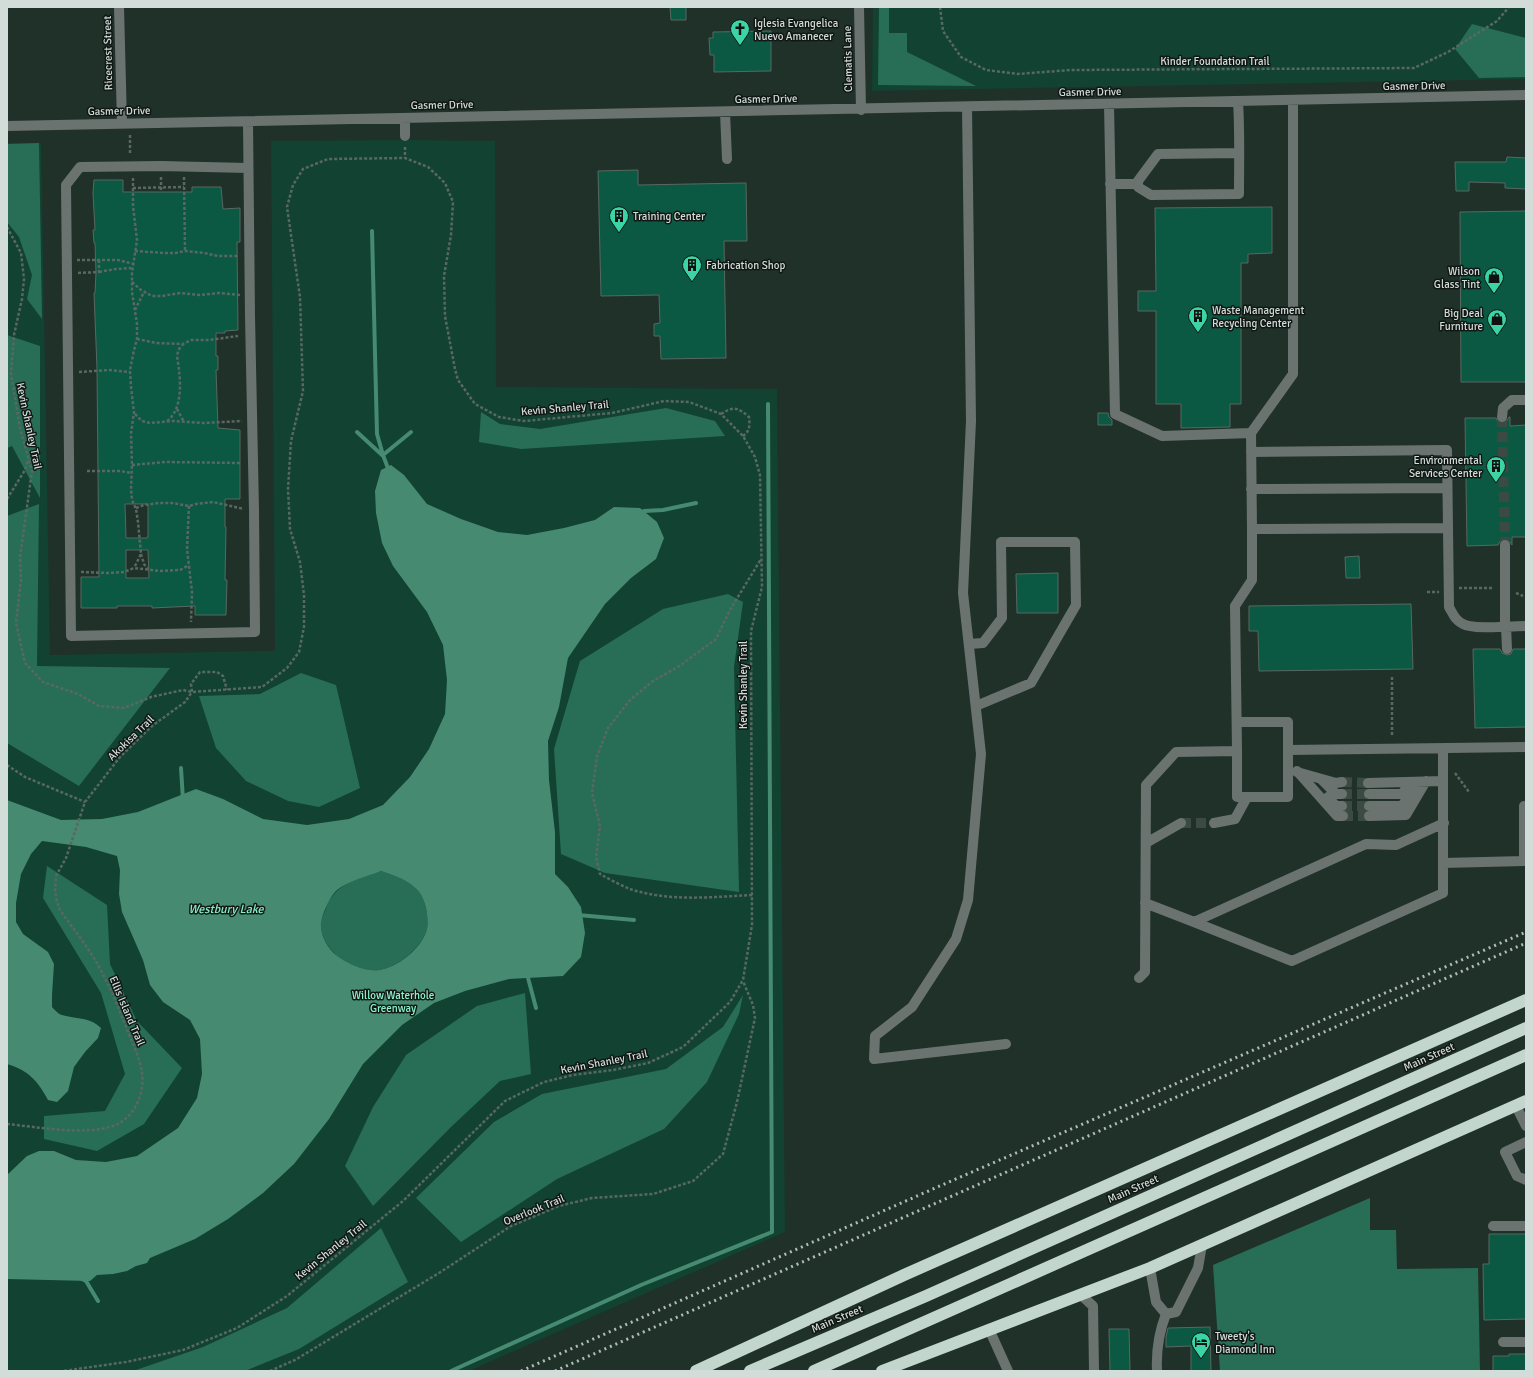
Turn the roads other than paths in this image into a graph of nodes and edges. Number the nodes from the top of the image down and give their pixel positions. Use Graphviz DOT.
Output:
graph roads {
  1 [pos="119,7"];
  2 [pos="859,7"];
  3 [pos="1526,95"];
  4 [pos="1293,100"];
  5 [pos="1238,102"];
  6 [pos="1109,104"];
  7 [pos="967,107"];
  8 [pos="862,110"];
  9 [pos="725,112"];
  10 [pos="405,118"];
  11 [pos="248,122"];
  12 [pos="122,123"];
  13 [pos="7,126"];
  14 [pos="405,136"];
  15 [pos="1239,153"];
  16 [pos="727,159"];
  17 [pos="248,168"];
  18 [pos="1110,184"];
  19 [pos="1138,184"];
  20 [pos="1526,400"];
  21 [pos="1502,417"];
  22 [pos="1251,434"];
  23 [pos="1251,452"];
  24 [pos="1447,488"];
  25 [pos="1251,489"];
  26 [pos="1447,528"];
  27 [pos="1252,529"];
  28 [pos="1505,545"];
  29 [pos="1506,626"];
  30 [pos="1526,626"];
  31 [pos="969,644"];
  32 [pos="1507,649"];
  33 [pos="976,706"];
  34 [pos="1237,722"];
  35 [pos="1526,747"];
  36 [pos="1443,749"];
  37 [pos="1288,750"];
  38 [pos="1237,751"];
  39 [pos="1292,770"];
  40 [pos="1308,775"];
  41 [pos="1321,778"];
  42 [pos="1443,781"];
  43 [pos="1342,782"];
  44 [pos="1419,782"];
  45 [pos="1368,783"];
  46 [pos="1342,794"];
  47 [pos="1368,794"];
  48 [pos="1246,797"];
  49 [pos="1524,806"];
  50 [pos="1369,811"];
  51 [pos="1181,823"];
  52 [pos="1214,823"];
  53 [pos="1444,823"];
  54 [pos="1146,843"];
  55 [pos="1443,863"];
  56 [pos="1145,903"];
  57 [pos="1194,922"];
  58 [pos="1139,978"];
  59 [pos="1526,1000"];
  60 [pos="1526,1012"];
  61 [pos="1526,1028"];
  62 [pos="1453,1033"];
  63 [pos="1006,1044"];
  64 [pos="1526,1054"];
  65 [pos="1523,1102"];
  66 [pos="1526,1126"];
  67 [pos="1526,1142"];
  68 [pos="1526,1180"];
  69 [pos="1493,1226"];
  70 [pos="1526,1226"];
  71 [pos="1202,1245"];
  72 [pos="1150,1268"];
  73 [pos="1081,1295"];
  74 [pos="1166,1314"];
  75 [pos="990,1329"];
  76 [pos="1503,1342"];
  77 [pos="1526,1342"];
  78 [pos="696,1371"];
  79 [pos="750,1371"];
  80 [pos="814,1371"];
  81 [pos="882,1371"];
  82 [pos="1008,1371"];
  83 [pos="1094,1371"];
  84 [pos="1157,1371"];
  1 -- 12 [label="street, Ricecrest Street"];
  2 -- 8 [label="street, Clematis Lane"];
  3 -- 4 [label="street, Gasmer Drive"];
  4 -- 5 [label="street, Gasmer Drive"];
  4 -- 22 [label="street"];
  5 -- 6 [label="street, Gasmer Drive"];
  5 -- 15 [label="street"];
  6 -- 7 [label="street, Gasmer Drive"];
  6 -- 18 [label="street"];
  7 -- 8 [label="street, Gasmer Drive"];
  7 -- 31 [label="street"];
  8 -- 9 [label="street, Gasmer Drive"];
  9 -- 10 [label="street, Gasmer Drive"];
  9 -- 16 [label="street"];
  10 -- 11 [label="street, Gasmer Drive"];
  10 -- 14 [label="street"];
  11 -- 12 [label="street, Gasmer Drive"];
  11 -- 17 [label="street"];
  12 -- 13 [label="street, Gasmer Drive"];
  15 -- 19 [label="street"];
  15 -- 19 [label="street"];
  17 -- 17 [label="street"];
  18 -- 19 [label="street"];
  18 -- 22 [label="street"];
  20 -- 21 [label="street"];
  22 -- 23 [label="street"];
  23 -- 24 [label="street"];
  23 -- 25 [label="street"];
  24 -- 25 [label="street"];
  24 -- 26 [label="street"];
  25 -- 27 [label="street"];
  26 -- 27 [label="street"];
  26 -- 29 [label="street"];
  27 -- 34 [label="street"];
  28 -- 29 [label="street"];
  29 -- 30 [label="street"];
  29 -- 32 [label="street"];
  31 -- 33 [label="street"];
  31 -- 33 [label="street"];
  33 -- 63 [label="street"];
  34 -- 37 [label="street"];
  34 -- 38 [label="street"];
  35 -- 36 [label="street"];
  36 -- 37 [label="street"];
  36 -- 42 [label="street"];
  37 -- 39 [label="street"];
  38 -- 48 [label="street"];
  38 -- 54 [label="street"];
  39 -- 40 [label="street"];
  39 -- 40 [label="street"];
  39 -- 48 [label="street"];
  40 -- 41 [label="street"];
  41 -- 43 [label="street"];
  41 -- 46 [label="street"];
  42 -- 44 [label="street"];
  42 -- 53 [label="street"];
  44 -- 45 [label="street"];
  44 -- 47 [label="street"];
  44 -- 50 [label="street"];
  48 -- 52 [label="street"];
  49 -- 55 [label="street"];
  51 -- 54 [label="street"];
  53 -- 55 [label="street"];
  53 -- 57 [label="street"];
  54 -- 56 [label="street"];
  55 -- 57 [label="street"];
  56 -- 57 [label="street"];
  56 -- 58 [label="street"];
  59 -- 62 [label="highway"];
  60 -- 62 [label="highway"];
  61 -- 79 [label="highway, Main Street"];
  62 -- 78 [label="highway"];
  64 -- 80 [label="highway"];
  65 -- 66 [label="street"];
  65 -- 71 [label="highway"];
  67 -- 68 [label="street"];
  69 -- 70 [label="street"];
  71 -- 72 [label="highway"];
  71 -- 74 [label="street"];
  72 -- 73 [label="highway"];
  72 -- 74 [label="street"];
  73 -- 75 [label="highway"];
  73 -- 83 [label="street"];
  74 -- 84 [label="street"];
  75 -- 81 [label="highway"];
  75 -- 82 [label="street"];
  76 -- 77 [label="street"];
}
